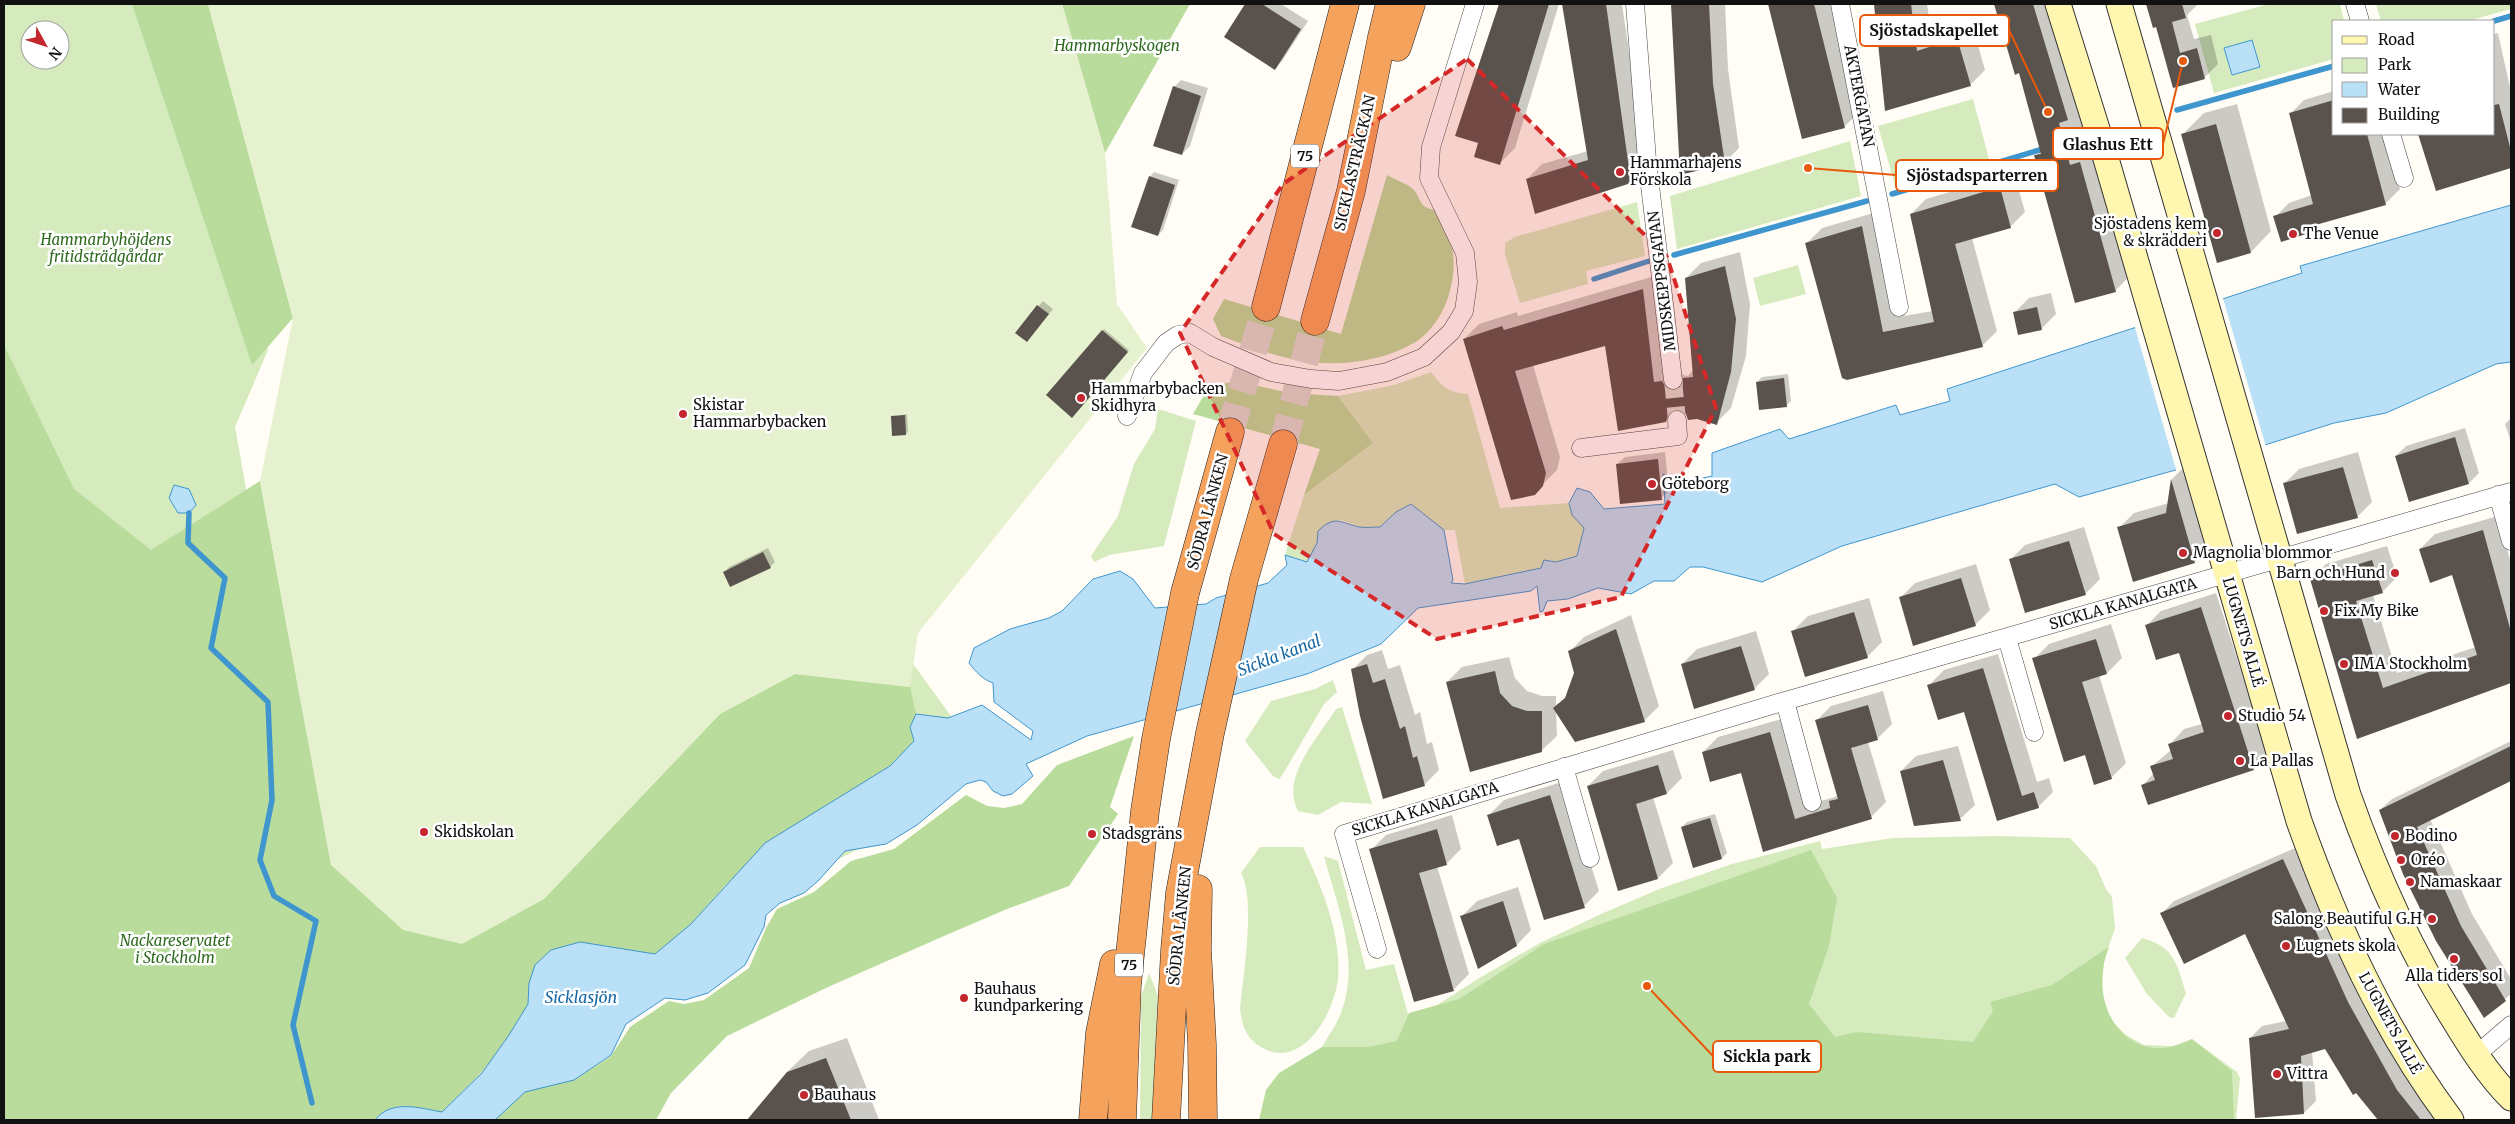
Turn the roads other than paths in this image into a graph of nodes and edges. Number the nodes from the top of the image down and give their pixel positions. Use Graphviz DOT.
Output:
graph roads {
  1 [pos="1345,4"];
  2 [pos="1390,4"];
  3 [pos="1411,4"];
  4 [pos="1475,4"];
  5 [pos="1635,4"];
  6 [pos="1840,4"];
  7 [pos="2058,4"];
  8 [pos="2119,4"];
  9 [pos="2355,4"];
  10 [pos="2360,20"];
  11 [pos="2391,135"];
  12 [pos="2404,178"];
  13 [pos="1351,191"];
  14 [pos="1266,307"];
  15 [pos="1899,307"];
  16 [pos="1315,321"];
  17 [pos="1673,380"];
  18 [pos="1127,416"];
  19 [pos="1677,420"];
  20 [pos="1230,432"];
  21 [pos="1283,444"];
  22 [pos="1581,448"];
  23 [pos="2505,494"];
  24 [pos="2511,541"];
  25 [pos="2280,559"];
  26 [pos="2226,574"];
  27 [pos="2007,638"];
  28 [pos="1785,701"];
  29 [pos="2034,732"];
  30 [pos="1210,733"];
  31 [pos="1564,767"];
  32 [pos="1812,802"];
  33 [pos="1145,811"];
  34 [pos="1590,858"];
  35 [pos="1377,949"];
  36 [pos="2511,1025"];
  37 [pos="2476,1055"];
  38 [pos="2511,1098"];
  39 [pos="1093,1120"];
  40 [pos="1122,1120"];
  41 [pos="1166,1120"];
  42 [pos="1203,1120"];
  43 [pos="2451,1120"];
  1 -- 14 [label="highway, 75"];
  2 -- 13 [label="highway, SICKLASTRÄCKAN"];
  3 -- 13 [label="highway"];
  4 -- 18 [label="street"];
  5 -- 17 [label="street, MIDSKEPPSGATAN"];
  6 -- 15 [label="street, AKTERGATAN"];
  7 -- 26 [label="street, LUGNETS ALLÉ"];
  8 -- 25 [label="street"];
  9 -- 10 [label="street"];
  11 -- 12 [label="street"];
  13 -- 16 [label="highway, SICKLASTRÄCKAN"];
  19 -- 22 [label="street"];
  20 -- 33 [label="highway, SÖDRA LÄNKEN / 75"];
  21 -- 30 [label="highway"];
  23 -- 24 [label="street, SICKLA KANALGATA"];
  23 -- 25 [label="street, SICKLA KANALGATA"];
  25 -- 26 [label="street, SICKLA KANALGATA"];
  25 -- 37 [label="street"];
  26 -- 27 [label="street, SICKLA KANALGATA"];
  26 -- 43 [label="street, LUGNETS ALLÉ"];
  27 -- 28 [label="street, SICKLA KANALGATA"];
  27 -- 29 [label="street"];
  28 -- 31 [label="street, SICKLA KANALGATA"];
  28 -- 32 [label="street"];
  30 -- 41 [label="highway, SÖDRA LÄNKEN"];
  30 -- 42 [label="highway"];
  31 -- 34 [label="street"];
  31 -- 35 [label="street, SICKLA KANALGATA"];
  33 -- 39 [label="highway"];
  33 -- 40 [label="highway, 75"];
  36 -- 37 [label="street"];
  37 -- 38 [label="street"];
}
